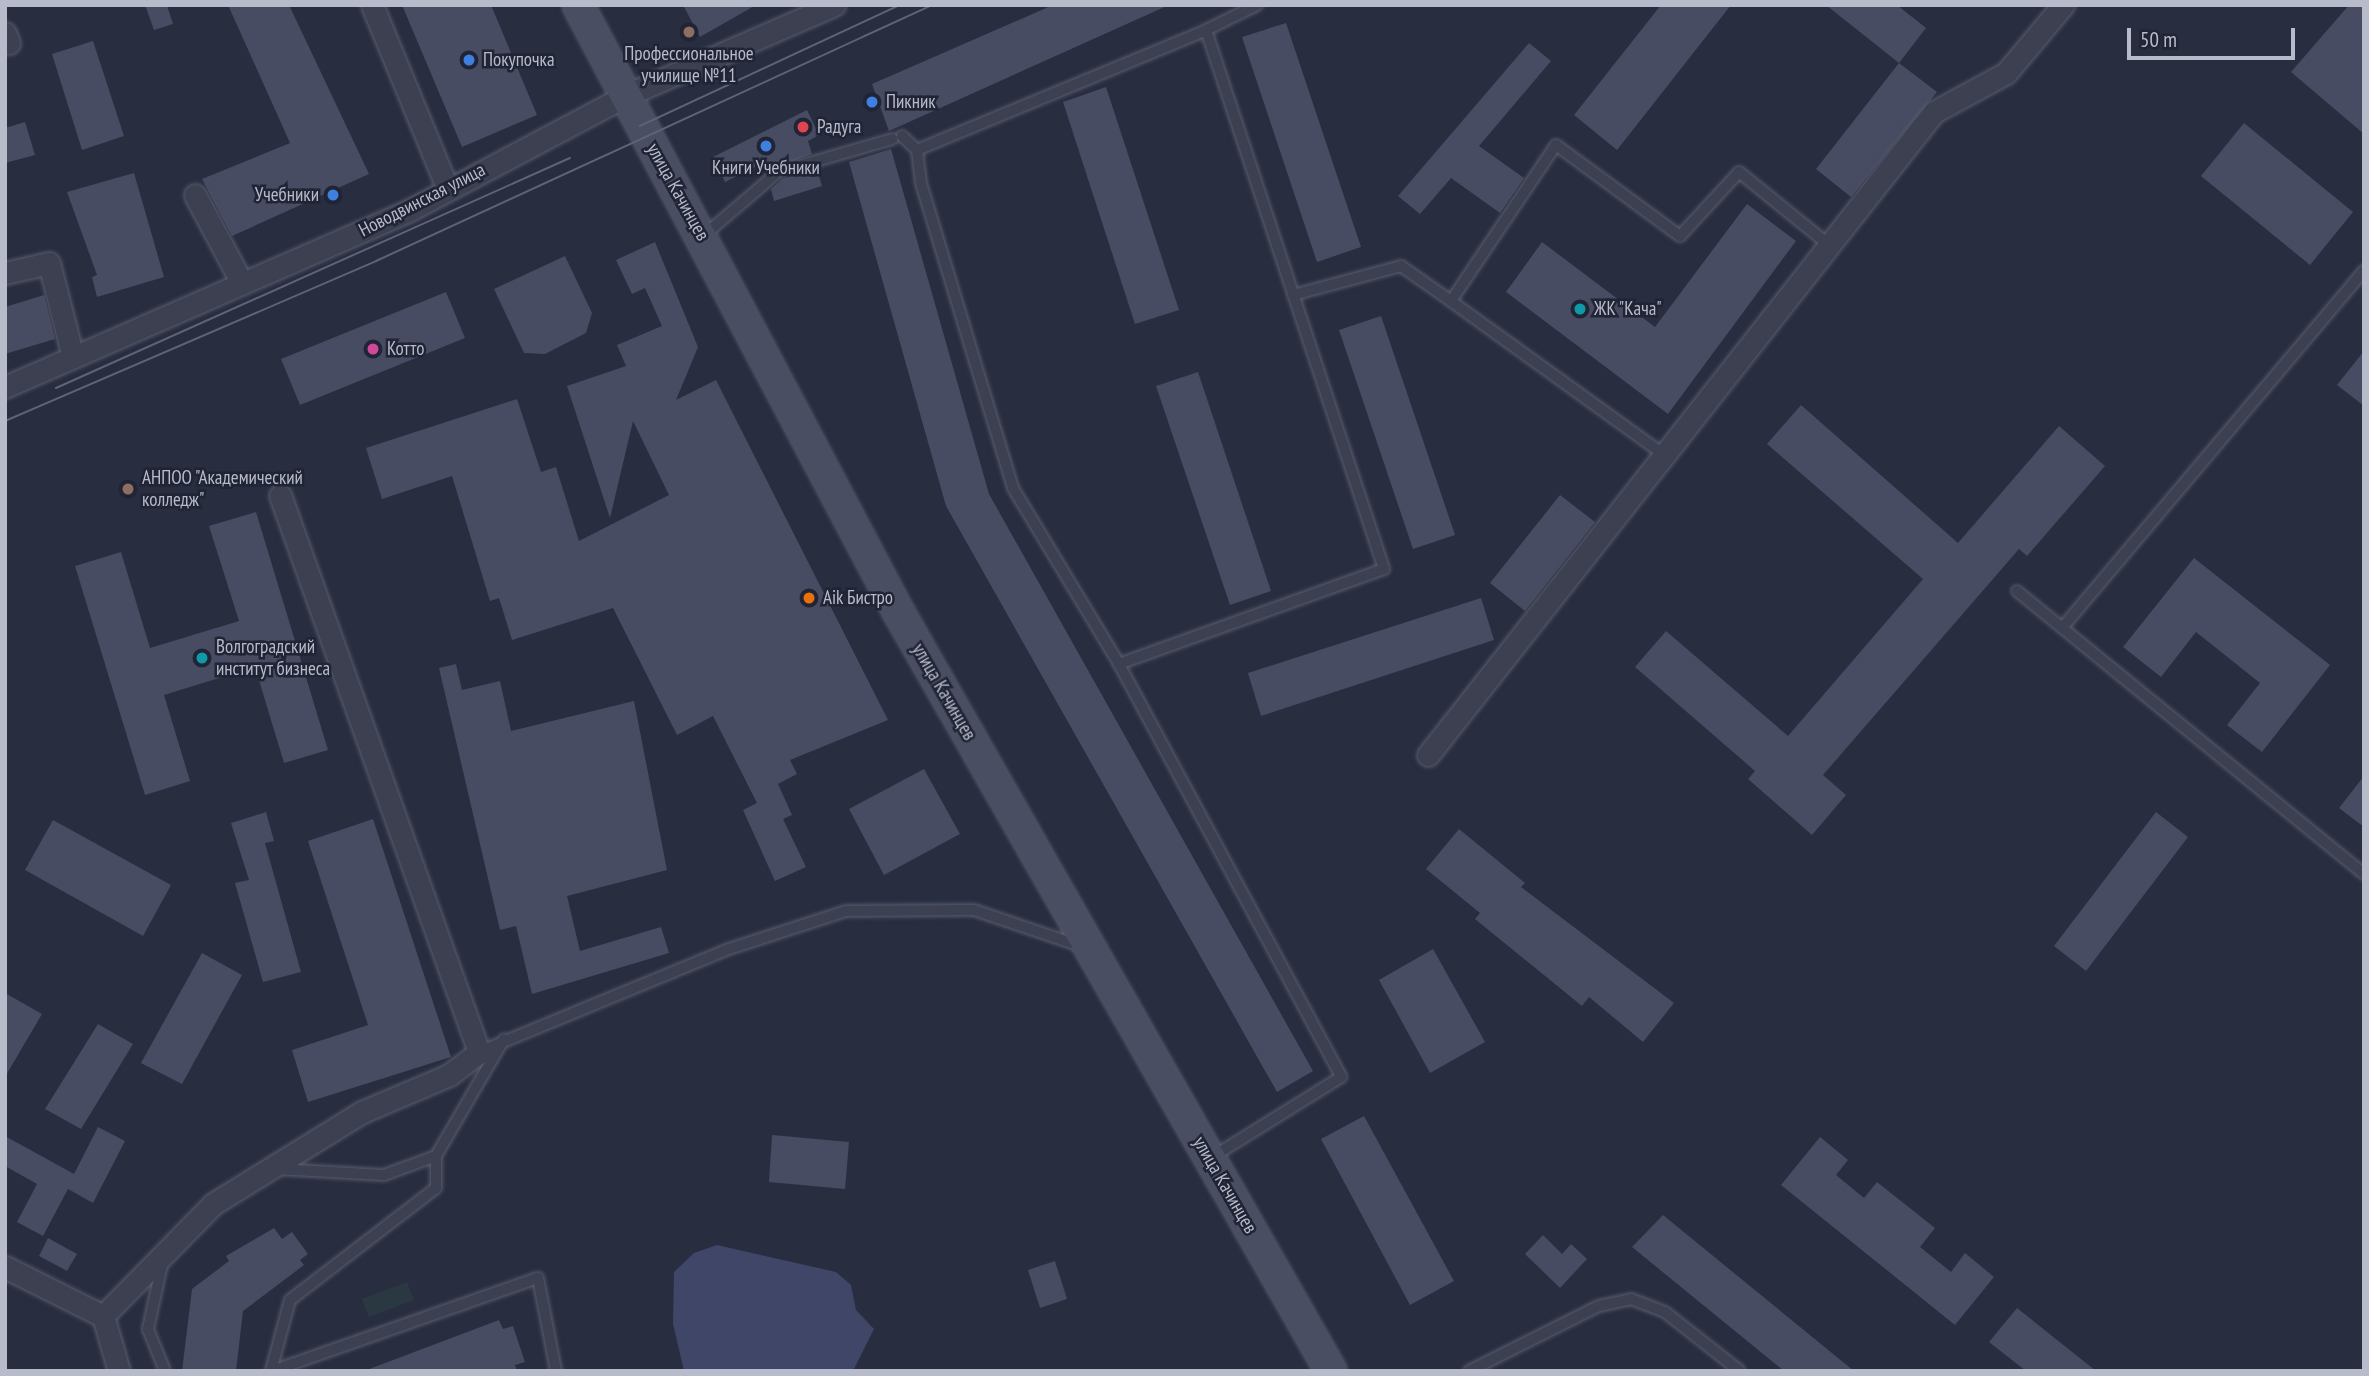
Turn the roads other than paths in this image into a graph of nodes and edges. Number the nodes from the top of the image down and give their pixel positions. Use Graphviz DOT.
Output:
graph roads {
  1 [pos="372,5"];
  2 [pos="578,5"];
  3 [pos="834,5"];
  4 [pos="1257,5"];
  5 [pos="2063,5"];
  6 [pos="1206,30"];
  7 [pos="627,95"];
  8 [pos="917,150"];
  9 [pos="448,189"];
  10 [pos="195,195"];
  11 [pos="702,237"];
  12 [pos="1828,244"];
  13 [pos="2364,271"];
  14 [pos="5,273"];
  15 [pos="242,283"];
  16 [pos="1293,295"];
  17 [pos="1451,301"];
  18 [pos="73,357"];
  19 [pos="5,387"];
  20 [pos="1663,454"];
  21 [pos="280,495"];
  22 [pos="2017,591"];
  23 [pos="2062,628"];
  24 [pos="1119,664"];
  25 [pos="1428,755"];
  26 [pos="2364,874"];
  27 [pos="1090,949"];
  28 [pos="504,1039"];
  29 [pos="479,1052"];
  30 [pos="436,1156"];
  31 [pos="1210,1159"];
  32 [pos="270,1169"];
  33 [pos="164,1255"];
  34 [pos="5,1267"];
  35 [pos="103,1316"];
  36 [pos="1324,1363"];
  37 [pos="119,1371"];
  38 [pos="165,1371"];
  39 [pos="272,1371"];
  40 [pos="556,1371"];
  41 [pos="1469,1371"];
  42 [pos="1740,1371"];
  1 -- 9 [label="street"];
  2 -- 7 [label="main road, улица Качинцев"];
  3 -- 7 [label="street, Новодвинская улица"];
  4 -- 6 [label="lane"];
  5 -- 12 [label="street"];
  6 -- 8 [label="lane"];
  6 -- 16 [label="lane"];
  7 -- 9 [label="street, Новодвинская улица"];
  7 -- 11 [label="main road, улица Качинцев"];
  8 -- 11 [label="lane"];
  8 -- 24 [label="lane"];
  9 -- 15 [label="street, Новодвинская улица"];
  10 -- 15 [label="street"];
  11 -- 27 [label="main road, улица Качинцев"];
  12 -- 17 [label="lane"];
  12 -- 20 [label="street"];
  13 -- 23 [label="lane"];
  14 -- 18 [label="street"];
  15 -- 18 [label="street, Новодвинская улица"];
  16 -- 17 [label="lane"];
  16 -- 24 [label="lane"];
  17 -- 20 [label="lane"];
  18 -- 19 [label="street, Новодвинская улица"];
  20 -- 25 [label="street"];
  21 -- 29 [label="street"];
  22 -- 23 [label="lane"];
  23 -- 26 [label="lane"];
  24 -- 31 [label="lane"];
  27 -- 28 [label="lane"];
  27 -- 31 [label="main road, улица Качинцев"];
  28 -- 29 [label="lane"];
  28 -- 30 [label="lane"];
  29 -- 32 [label="street"];
  30 -- 32 [label="lane"];
  30 -- 39 [label="lane"];
  31 -- 36 [label="main road, улица Качинцев"];
  32 -- 33 [label="street"];
  33 -- 35 [label="street"];
  33 -- 38 [label="lane"];
  34 -- 35 [label="street"];
  35 -- 37 [label="street"];
  39 -- 40 [label="lane"];
  41 -- 42 [label="lane"];
}
